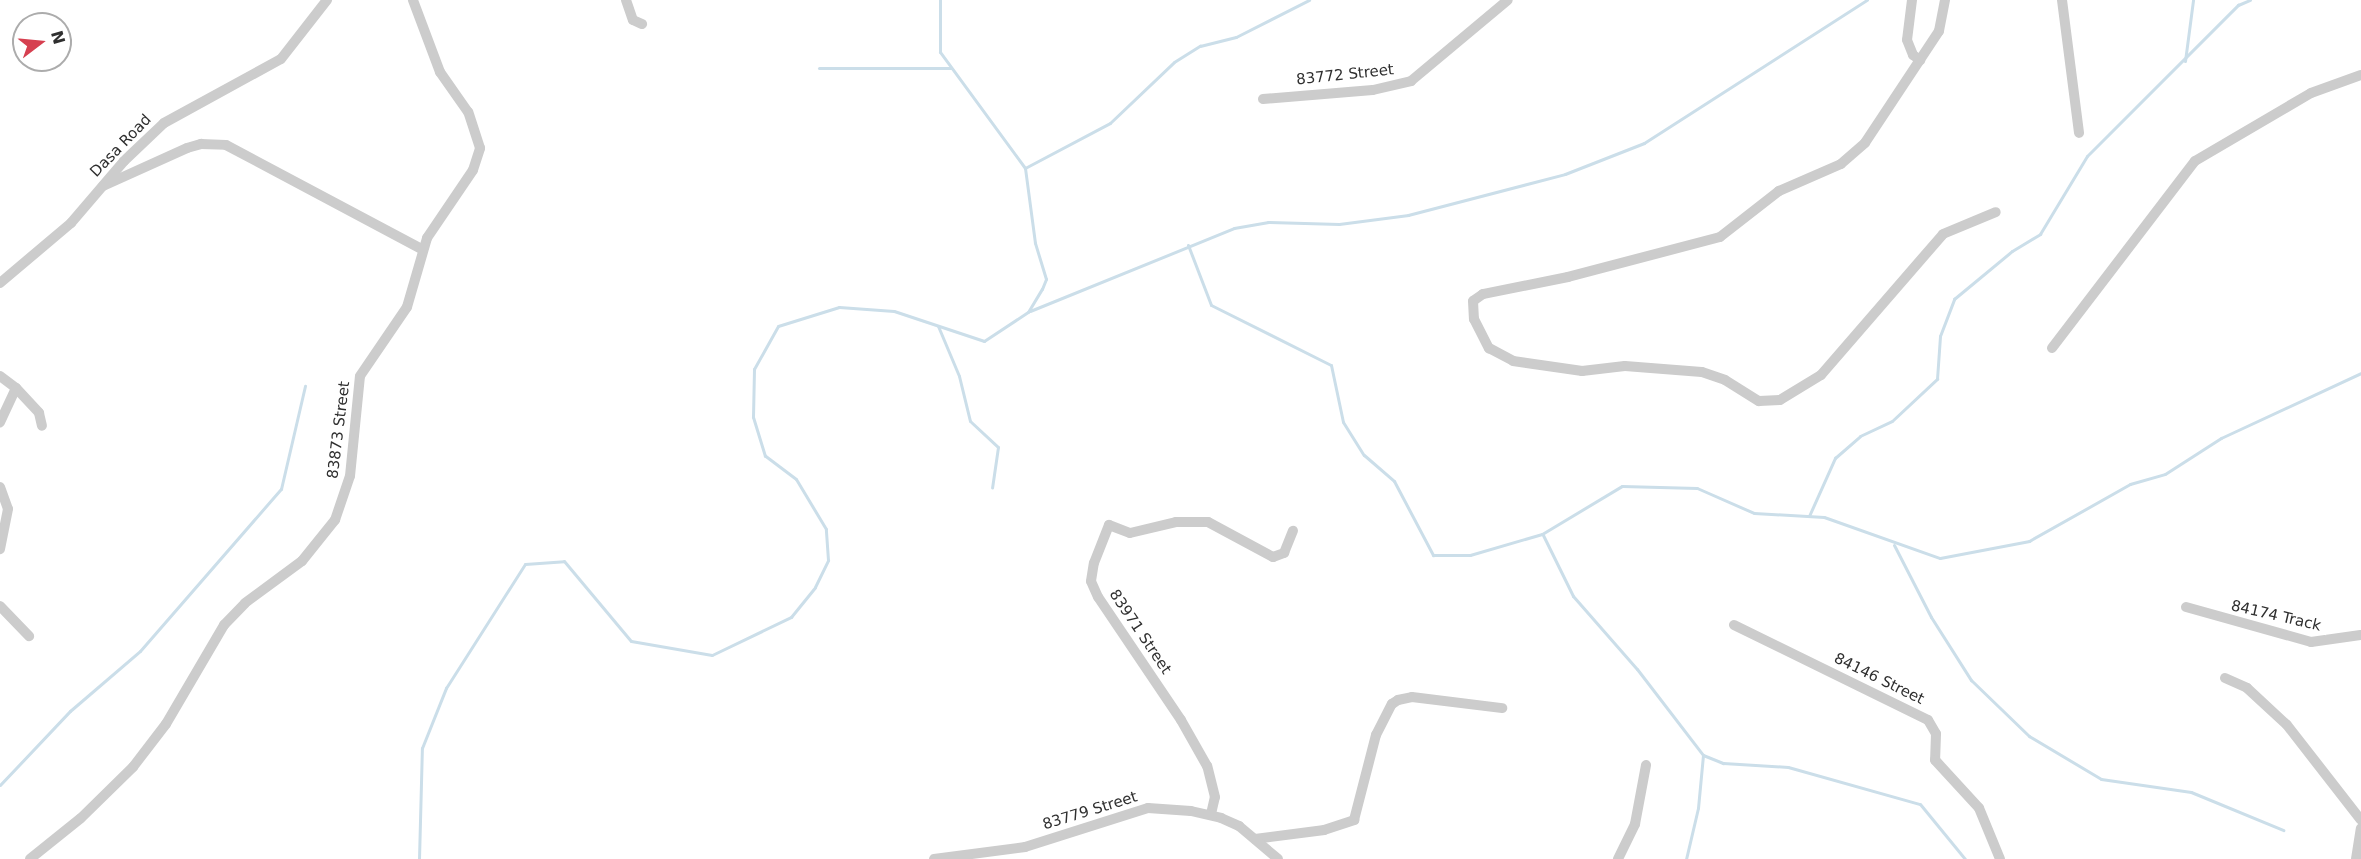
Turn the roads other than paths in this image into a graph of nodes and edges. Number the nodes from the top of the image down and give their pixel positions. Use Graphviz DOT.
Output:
graph roads {
  1 [pos="327,0"];
  2 [pos="413,0"];
  3 [pos="626,0"];
  4 [pos="1508,0"];
  5 [pos="1912,0"];
  6 [pos="1945,0"];
  7 [pos="2062,0"];
  8 [pos="642,24"];
  9 [pos="1920,60"];
  10 [pos="2361,75"];
  11 [pos="1263,99"];
  12 [pos="2079,133"];
  13 [pos="103,186"];
  14 [pos="1996,212"];
  15 [pos="423,249"];
  16 [pos="0,283"];
  17 [pos="2052,348"];
  18 [pos="0,376"];
  19 [pos="16,388"];
  20 [pos="0,423"];
  21 [pos="42,426"];
  22 [pos="0,487"];
  23 [pos="1293,531"];
  24 [pos="0,549"];
  25 [pos="0,606"];
  26 [pos="2186,607"];
  27 [pos="1734,625"];
  28 [pos="2361,635"];
  29 [pos="29,636"];
  30 [pos="2225,678"];
  31 [pos="1502,708"];
  32 [pos="1647,765"];
  33 [pos="1211,814"];
  34 [pos="2361,820"];
  35 [pos="2361,828"];
  36 [pos="1255,839"];
  37 [pos="30,859"];
  38 [pos="934,859"];
  39 [pos="1278,859"];
  40 [pos="1618,859"];
  41 [pos="2000,859"];
  42 [pos="2356,859"];
  1 -- 13 [label="street, Dasa Road"];
  2 -- 15 [label="street, 83873 Street"];
  3 -- 8 [label="street"];
  4 -- 11 [label="street, 83772 Street"];
  5 -- 9 [label="street"];
  6 -- 9 [label="street"];
  7 -- 12 [label="street"];
  9 -- 14 [label="street"];
  10 -- 17 [label="street"];
  13 -- 15 [label="street"];
  13 -- 16 [label="street, Dasa Road"];
  15 -- 37 [label="street, 83873 Street"];
  18 -- 19 [label="street"];
  19 -- 20 [label="street"];
  19 -- 21 [label="street"];
  22 -- 24 [label="street"];
  23 -- 33 [label="street, 83971 Street"];
  25 -- 29 [label="street"];
  26 -- 28 [label="street, 84174 Track"];
  27 -- 41 [label="street, 84146 Street"];
  30 -- 34 [label="street"];
  31 -- 36 [label="street"];
  32 -- 40 [label="street"];
  33 -- 36 [label="street, 83779 Street"];
  33 -- 38 [label="street, 83779 Street"];
  35 -- 42 [label="street"];
  36 -- 39 [label="street, 83779 Street"];
}
